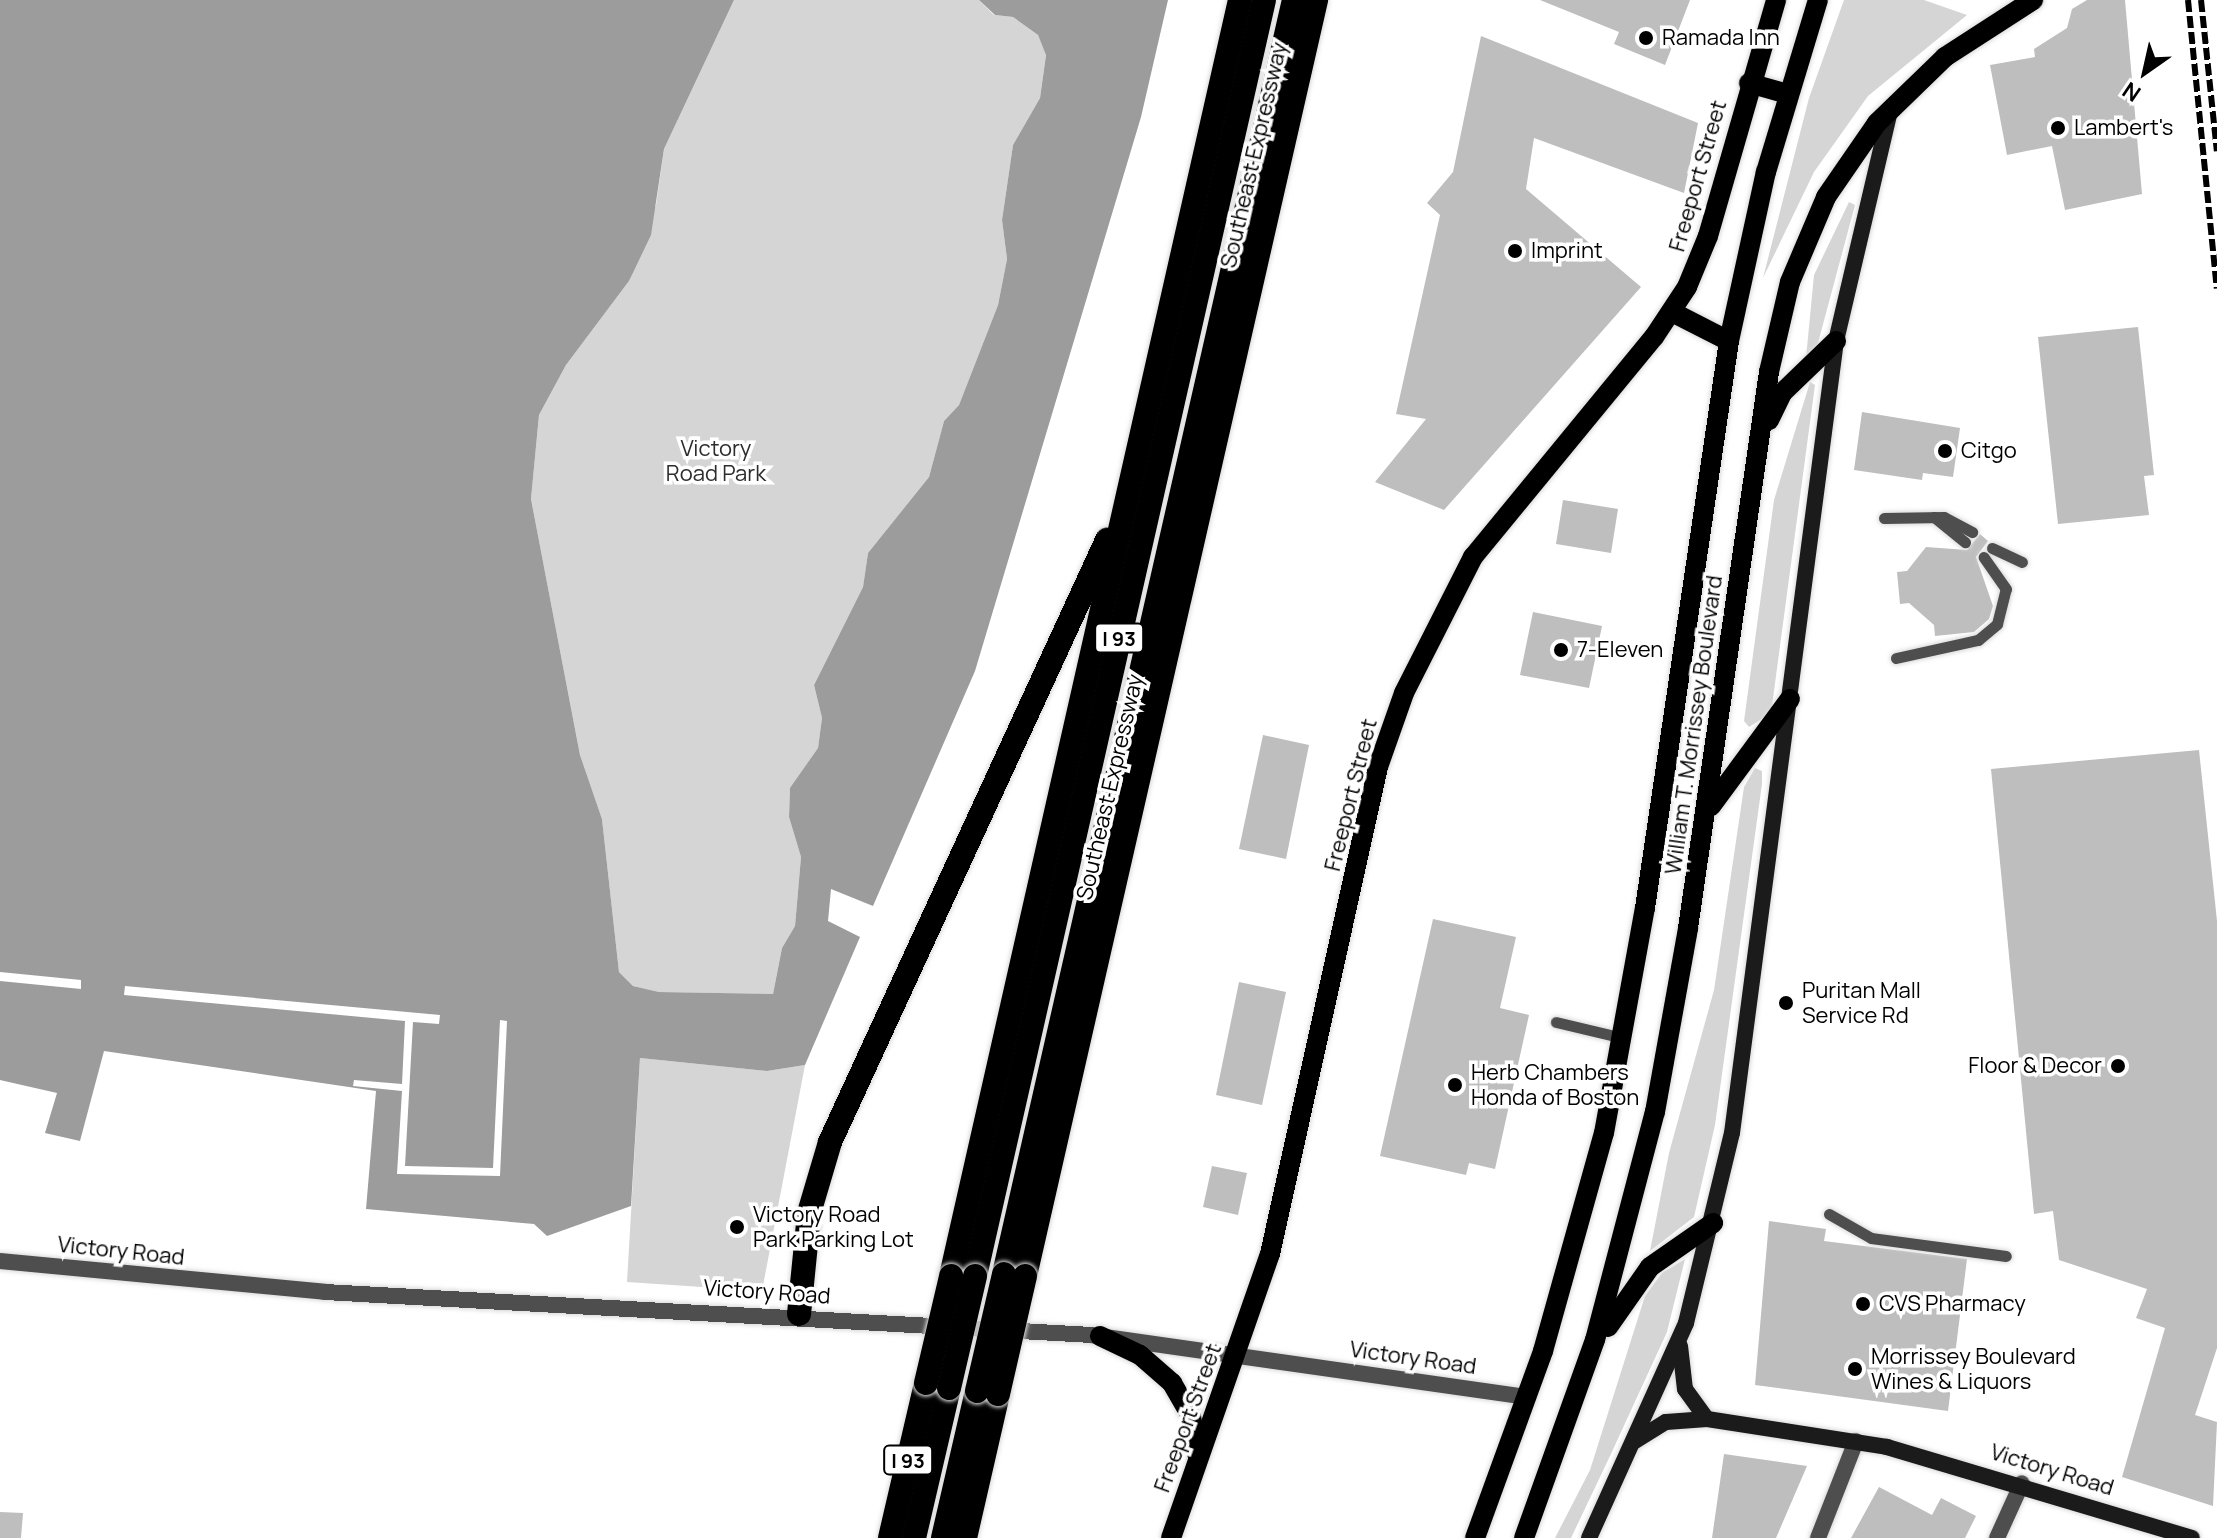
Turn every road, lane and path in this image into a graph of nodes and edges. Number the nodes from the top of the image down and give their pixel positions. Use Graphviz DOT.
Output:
graph roads {
  1 [pos="1240,0"];
  2 [pos="1264,0"];
  3 [pos="1294,0"];
  4 [pos="1316,0"];
  5 [pos="1776,0"];
  6 [pos="1818,0"];
  7 [pos="2033,0"];
  8 [pos="1749,83"];
  9 [pos="1788,94"];
  10 [pos="1898,100"];
  11 [pos="1672,312"];
  12 [pos="1729,341"];
  13 [pos="1836,341"];
  14 [pos="1756,466"];
  15 [pos="1123,509"];
  16 [pos="1884,518"];
  17 [pos="1969,537"];
  18 [pos="2022,562"];
  19 [pos="1896,658"];
  20 [pos="1790,699"];
  21 [pos="1702,836"];
  22 [pos="1556,1022"];
  23 [pos="1623,1038"];
  24 [pos="1829,1214"];
  25 [pos="1713,1223"];
  26 [pos="2006,1256"];
  27 [pos="0,1261"];
  28 [pos="1015,1275"];
  29 [pos="963,1276"];
  30 [pos="799,1314"];
  31 [pos="1100,1336"];
  32 [pos="1680,1340"];
  33 [pos="1236,1355"];
  34 [pos="938,1385"];
  35 [pos="1580,1385"];
  36 [pos="987,1392"];
  37 [pos="1528,1397"];
  38 [pos="1707,1419"];
  39 [pos="1856,1441"];
  40 [pos="1632,1446"];
  41 [pos="1197,1465"];
  42 [pos="2022,1483"];
  43 [pos="890,1538"];
  44 [pos="914,1538"];
  45 [pos="943,1538"];
  46 [pos="965,1538"];
  47 [pos="1171,1538"];
  48 [pos="1475,1538"];
  49 [pos="1524,1538"];
  50 [pos="1589,1538"];
  51 [pos="1818,1538"];
  52 [pos="1997,1538"];
  53 [pos="2192,1538"];
  1 -- 15 [label="highway, I 93"];
  2 -- 29 [label="highway, I 93"];
  3 -- 28 [label="highway, I 93"];
  4 -- 28 [label="highway, Southeast Expressway / I 93"];
  5 -- 8 [label="main road, Freeport Street"];
  6 -- 9 [label="main road, William T. Morrissey Boulevard"];
  7 -- 10 [label="main road, William T. Morrissey Boulevard"];
  8 -- 9 [label="main road"];
  8 -- 11 [label="main road, Freeport Street"];
  9 -- 12 [label="main road, William T. Morrissey Boulevard"];
  10 -- 13 [label="main road"];
  10 -- 14 [label="main road, William T. Morrissey Boulevard"];
  11 -- 12 [label="main road"];
  11 -- 33 [label="main road, Freeport Street"];
  12 -- 23 [label="main road, William T. Morrissey Boulevard"];
  13 -- 14 [label="main road"];
  13 -- 20 [label="main road"];
  14 -- 21 [label="main road, William T. Morrissey Boulevard"];
  15 -- 29 [label="highway, I 93"];
  15 -- 30 [label="highway"];
  16 -- 17 [label="lane"];
  18 -- 19 [label="lane"];
  20 -- 21 [label="main road"];
  20 -- 25 [label="main road"];
  21 -- 35 [label="main road, William T. Morrissey Boulevard"];
  22 -- 23 [label="lane"];
  23 -- 37 [label="main road, William T. Morrissey Boulevard"];
  24 -- 26 [label="lane"];
  25 -- 32 [label="main road"];
  25 -- 35 [label="main road"];
  27 -- 30 [label="street, Victory Road"];
  28 -- 36 [label="highway, Southeast Expressway / I 93, bridge"];
  29 -- 34 [label="highway, I 93, bridge"];
  30 -- 31 [label="street, Victory Road"];
  31 -- 33 [label="street, Victory Road"];
  31 -- 41 [label="main road"];
  32 -- 38 [label="main road"];
  32 -- 40 [label="main road"];
  33 -- 37 [label="street, Victory Road"];
  33 -- 41 [label="main road, Freeport Street"];
  34 -- 43 [label="highway, I 93"];
  34 -- 44 [label="highway, I 93"];
  35 -- 49 [label="main road, William T. Morrissey Boulevard"];
  36 -- 45 [label="highway, I 93"];
  36 -- 46 [label="highway, Southeast Expressway / I 93"];
  37 -- 48 [label="main road, William T. Morrissey Boulevard"];
  38 -- 39 [label="main road, Victory Road"];
  38 -- 40 [label="main road, Victory Road"];
  39 -- 42 [label="main road, Victory Road"];
  39 -- 51 [label="street"];
  40 -- 50 [label="main road"];
  41 -- 47 [label="main road, Freeport Street"];
  42 -- 52 [label="street"];
  42 -- 53 [label="main road, Victory Road"];
}
